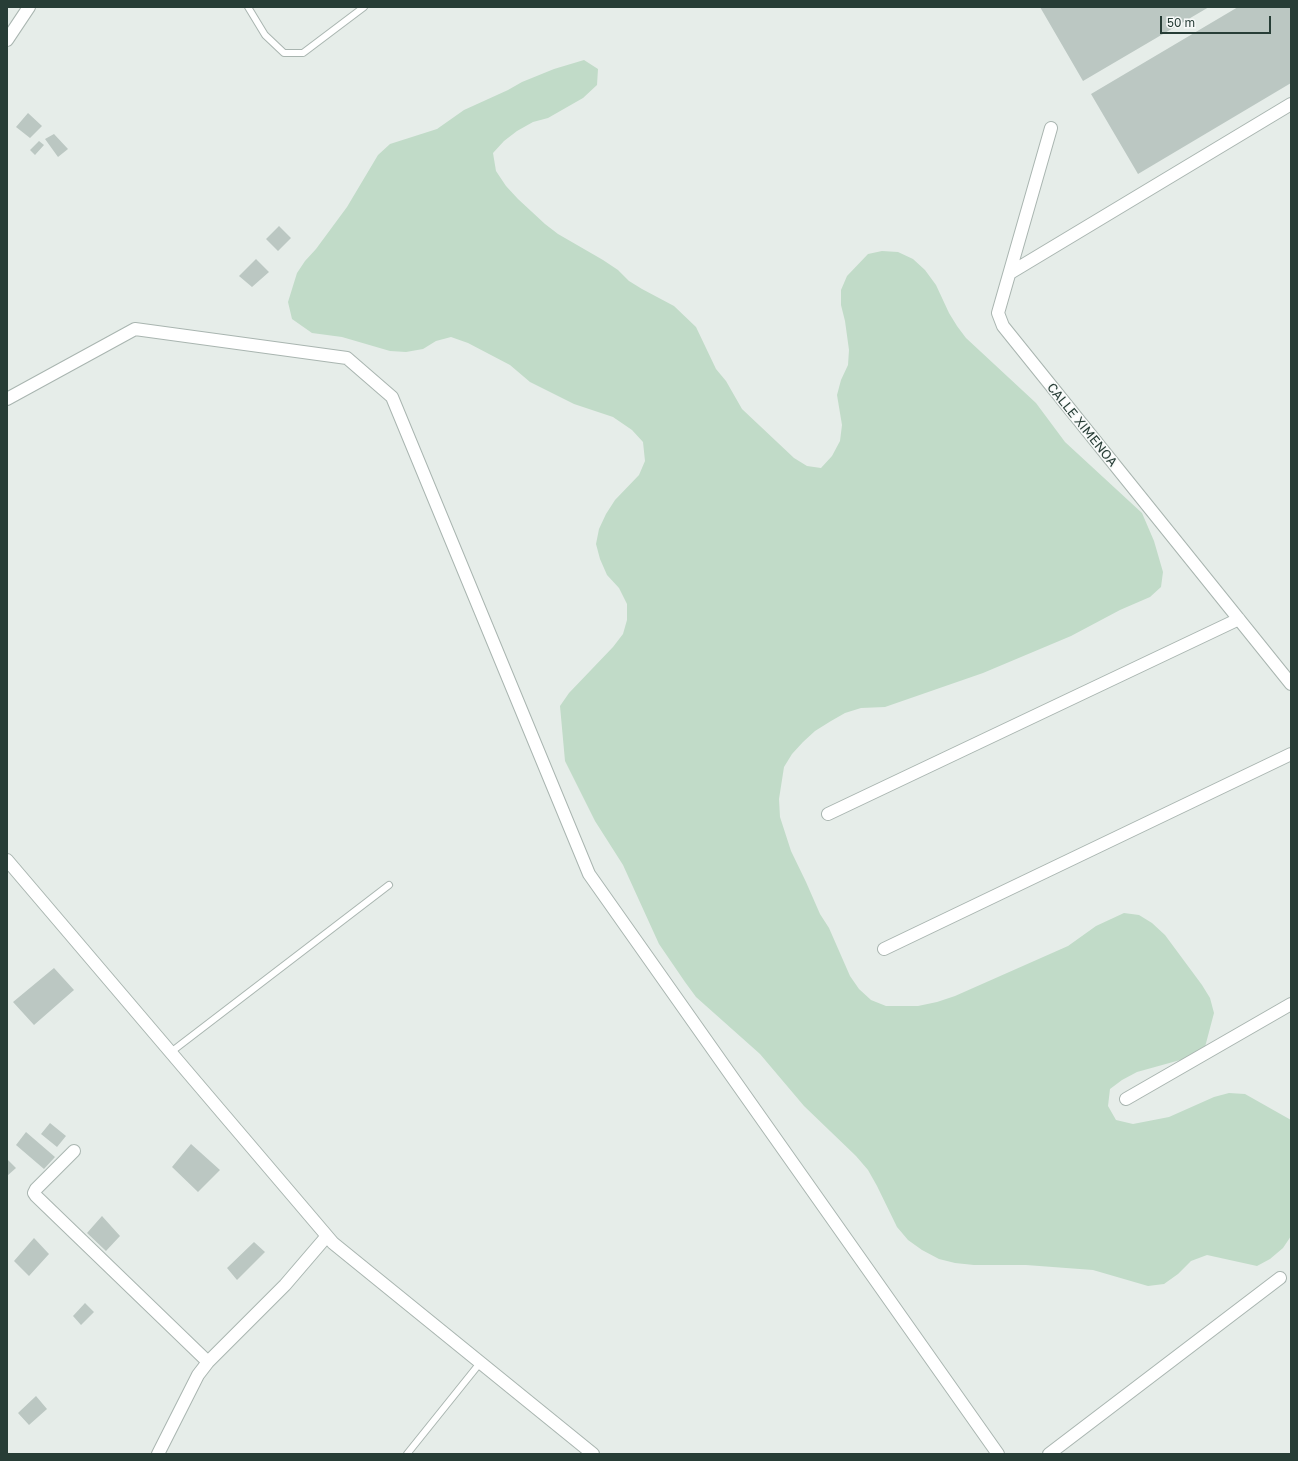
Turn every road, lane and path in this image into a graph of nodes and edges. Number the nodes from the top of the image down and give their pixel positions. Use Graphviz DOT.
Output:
graph roads {
  1 [pos="29,7"];
  2 [pos="248,7"];
  3 [pos="364,7"];
  4 [pos="7,40"];
  5 [pos="1291,104"];
  6 [pos="1051,128"];
  7 [pos="1010,273"];
  8 [pos="7,399"];
  9 [pos="1239,619"];
  10 [pos="1291,684"];
  11 [pos="1291,754"];
  12 [pos="828,814"];
  13 [pos="7,860"];
  14 [pos="389,885"];
  15 [pos="884,949"];
  16 [pos="1291,1004"];
  17 [pos="171,1052"];
  18 [pos="1126,1099"];
  19 [pos="74,1151"];
  20 [pos="327,1236"];
  21 [pos="1280,1278"];
  22 [pos="208,1362"];
  23 [pos="480,1363"];
  24 [pos="158,1454"];
  25 [pos="407,1454"];
  26 [pos="593,1454"];
  27 [pos="998,1454"];
  28 [pos="1049,1454"];
  1 -- 4 [label="street"];
  2 -- 3 [label="lane"];
  5 -- 7 [label="street"];
  6 -- 7 [label="street, CALLE XIMENOA"];
  7 -- 9 [label="street, CALLE XIMENOA"];
  8 -- 27 [label="street"];
  9 -- 10 [label="street, CALLE XIMENOA"];
  9 -- 12 [label="street"];
  11 -- 15 [label="street"];
  13 -- 17 [label="street"];
  14 -- 17 [label="lane"];
  16 -- 18 [label="street"];
  17 -- 20 [label="street"];
  19 -- 22 [label="street"];
  20 -- 22 [label="street"];
  20 -- 23 [label="street"];
  21 -- 28 [label="street"];
  22 -- 24 [label="street"];
  23 -- 25 [label="lane"];
  23 -- 26 [label="street"];
}
